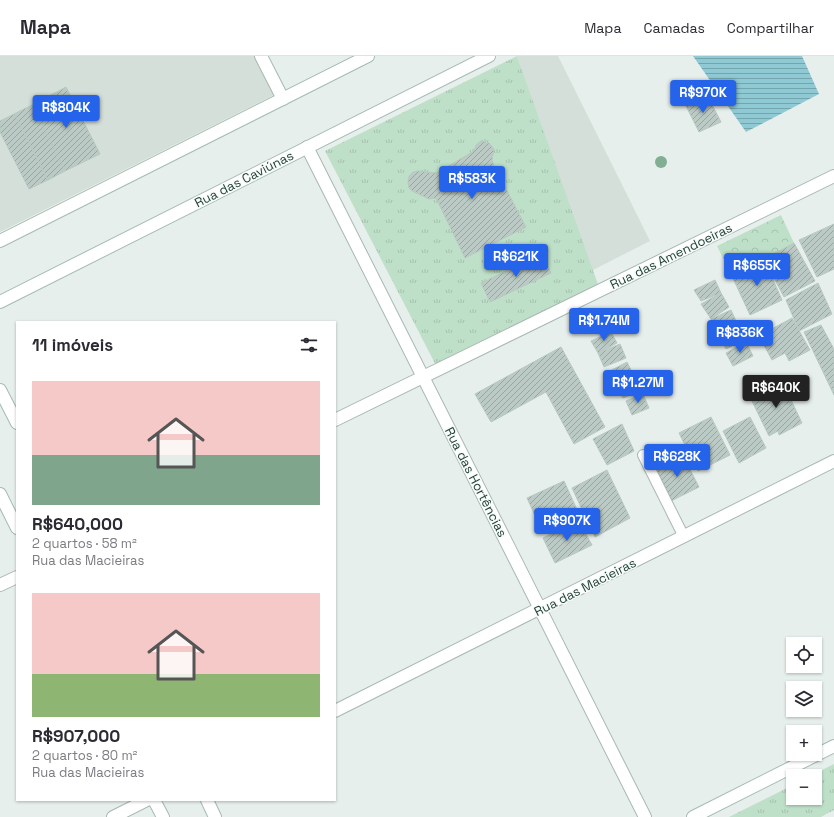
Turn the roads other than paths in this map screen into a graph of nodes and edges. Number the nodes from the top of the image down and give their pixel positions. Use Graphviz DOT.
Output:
graph roads {
  1 [pos="261,56"];
  2 [pos="368,56"];
  3 [pos="489,56"];
  4 [pos="283,99"];
  5 [pos="307,147"];
  6 [pos="833,177"];
  7 [pos="0,241"];
  8 [pos="0,302"];
  9 [pos="423,377"];
  10 [pos="0,390"];
  11 [pos="336,420"];
  12 [pos="16,421"];
  13 [pos="643,455"];
  14 [pos="834,461"];
  15 [pos="0,494"];
  16 [pos="16,526"];
  17 [pos="684,537"];
  18 [pos="16,577"];
  19 [pos="0,585"];
  20 [pos="540,609"];
  21 [pos="336,711"];
  22 [pos="834,746"];
  23 [pos="145,801"];
  24 [pos="155,801"];
  25 [pos="207,801"];
  26 [pos="113,817"];
  27 [pos="163,817"];
  28 [pos="215,817"];
  29 [pos="645,817"];
  30 [pos="693,817"];
  1 -- 4 [label="street"];
  2 -- 4 [label="street"];
  3 -- 5 [label="street, Rua das Caviúnas"];
  4 -- 7 [label="street"];
  5 -- 8 [label="street, Rua das Caviúnas"];
  5 -- 9 [label="street, Rua das Hortências"];
  6 -- 9 [label="street, Rua das Amendoeiras"];
  9 -- 11 [label="street, Rua das Amendoeiras"];
  9 -- 20 [label="street, Rua das Hortências"];
  10 -- 12 [label="street"];
  13 -- 17 [label="lane"];
  14 -- 17 [label="street, Rua das Macieiras"];
  15 -- 16 [label="street"];
  17 -- 20 [label="street, Rua das Macieiras"];
  18 -- 19 [label="street"];
  20 -- 21 [label="street, Rua das Macieiras"];
  20 -- 29 [label="street, Rua das Hortências"];
  22 -- 30 [label="street"];
  23 -- 26 [label="street"];
  24 -- 27 [label="street"];
  25 -- 28 [label="street"];
}
